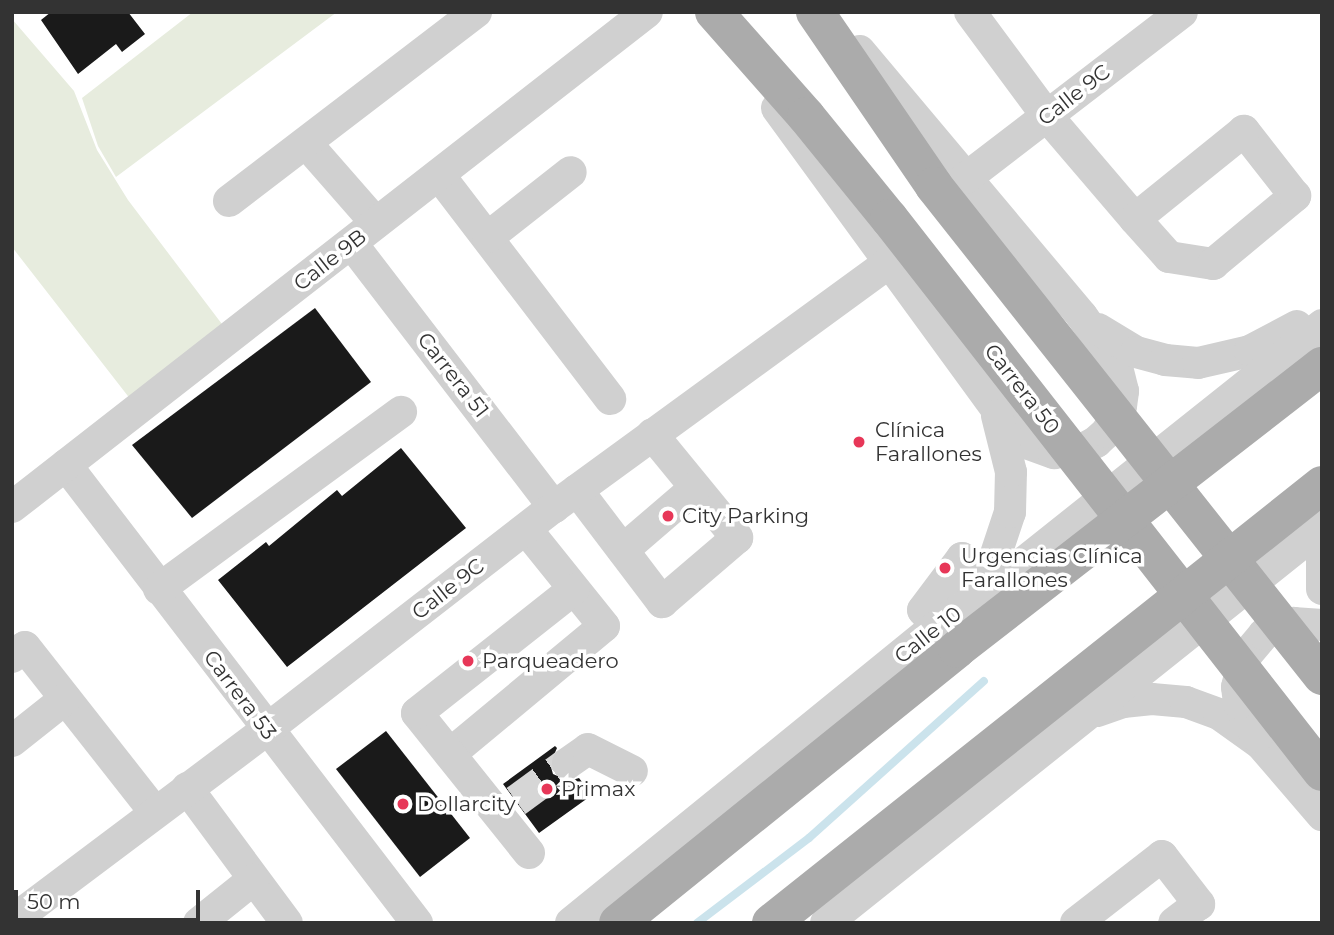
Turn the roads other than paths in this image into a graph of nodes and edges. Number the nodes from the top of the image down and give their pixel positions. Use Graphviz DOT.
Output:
graph roads {
  1 [pos="476,12"];
  2 [pos="647,12"];
  3 [pos="711,12"];
  4 [pos="815,12"];
  5 [pos="828,12"];
  6 [pos="1182,12"];
  7 [pos="985,18"];
  8 [pos="1046,116"];
  9 [pos="306,143"];
  10 [pos="571,172"];
  11 [pos="439,175"];
  12 [pos="950,182"];
  13 [pos="229,201"];
  14 [pos="1135,219"];
  15 [pos="376,223"];
  16 [pos="488,237"];
  17 [pos="352,244"];
  18 [pos="889,263"];
  19 [pos="1322,311"];
  20 [pos="1082,316"];
  21 [pos="1322,325"];
  22 [pos="1322,366"];
  23 [pos="986,396"];
  24 [pos="610,399"];
  25 [pos="401,412"];
  26 [pos="652,434"];
  27 [pos="66,466"];
  28 [pos="1322,485"];
  29 [pos="695,488"];
  30 [pos="566,499"];
  31 [pos="12,507"];
  32 [pos="1322,527"];
  33 [pos="526,529"];
  34 [pos="623,550"];
  35 [pos="1322,557"];
  36 [pos="995,575"];
  37 [pos="159,589"];
  38 [pos="1322,589"];
  39 [pos="573,590"];
  40 [pos="1322,625"];
  41 [pos="12,657"];
  42 [pos="1322,676"];
  43 [pos="65,699"];
  44 [pos="1070,726"];
  45 [pos="266,730"];
  46 [pos="12,741"];
  47 [pos="1261,744"];
  48 [pos="450,754"];
  49 [pos="568,763"];
  50 [pos="632,771"];
  51 [pos="1322,772"];
  52 [pos="767,785"];
  53 [pos="187,788"];
  54 [pos="155,812"];
  55 [pos="1322,816"];
  56 [pos="529,853"];
  57 [pos="254,879"];
  58 [pos="17,920"];
  59 [pos="199,923"];
  60 [pos="288,923"];
  61 [pos="417,923"];
  62 [pos="571,923"];
  63 [pos="618,923"];
  64 [pos="771,923"];
  65 [pos="826,923"];
  66 [pos="1076,923"];
  67 [pos="1174,923"];
  1 -- 9 [label="street"];
  2 -- 11 [label="street, Calle 9B"];
  3 -- 18 [label="street, Carrera 50"];
  3 -- 51 [label="main road, Carrera 50"];
  4 -- 12 [label="main road"];
  5 -- 12 [label="street"];
  6 -- 8 [label="street, Calle 9C"];
  7 -- 8 [label="street"];
  8 -- 12 [label="street, Calle 9C"];
  8 -- 14 [label="street"];
  9 -- 13 [label="street"];
  9 -- 15 [label="street"];
  10 -- 16 [label="street"];
  11 -- 15 [label="street, Calle 9B"];
  11 -- 16 [label="street"];
  12 -- 20 [label="street"];
  12 -- 42 [label="main road"];
  14 -- 14 [label="street"];
  15 -- 17 [label="street, Calle 9B"];
  16 -- 24 [label="street"];
  17 -- 27 [label="street, Calle 9B"];
  17 -- 30 [label="street, Carrera 51"];
  18 -- 23 [label="street, Carrera 50"];
  18 -- 26 [label="street, Calle 9C"];
  19 -- 20 [label="street"];
  20 -- 23 [label="street"];
  21 -- 36 [label="street"];
  22 -- 52 [label="main road, Calle 10"];
  23 -- 36 [label="street"];
  25 -- 37 [label="street"];
  26 -- 29 [label="street"];
  26 -- 30 [label="street, Calle 9C"];
  27 -- 31 [label="street, Calle 9B"];
  27 -- 37 [label="street, Carrera 53"];
  28 -- 64 [label="main road"];
  29 -- 34 [label="street"];
  29 -- 34 [label="street, Carrera 51"];
  30 -- 33 [label="street, Calle 9C"];
  30 -- 34 [label="street, Carrera 51"];
  32 -- 44 [label="street"];
  33 -- 39 [label="street"];
  33 -- 45 [label="street, Calle 9C"];
  35 -- 38 [label="street"];
  36 -- 52 [label="street, Calle 10"];
  37 -- 45 [label="street, Carrera 53"];
  39 -- 48 [label="street"];
  39 -- 48 [label="street"];
  40 -- 47 [label="street"];
  41 -- 43 [label="street"];
  43 -- 46 [label="street"];
  43 -- 54 [label="street"];
  44 -- 47 [label="street"];
  44 -- 65 [label="street"];
  45 -- 53 [label="street, Calle 9C"];
  45 -- 61 [label="street, Carrera 53"];
  47 -- 55 [label="street"];
  48 -- 56 [label="street"];
  49 -- 50 [label="street"];
  52 -- 62 [label="street, Calle 10"];
  52 -- 63 [label="main road, Calle 10"];
  53 -- 54 [label="street, Calle 9C"];
  53 -- 57 [label="street"];
  54 -- 58 [label="street, Calle 9C"];
  57 -- 59 [label="street"];
  57 -- 60 [label="street"];
  66 -- 67 [label="street"];
}
